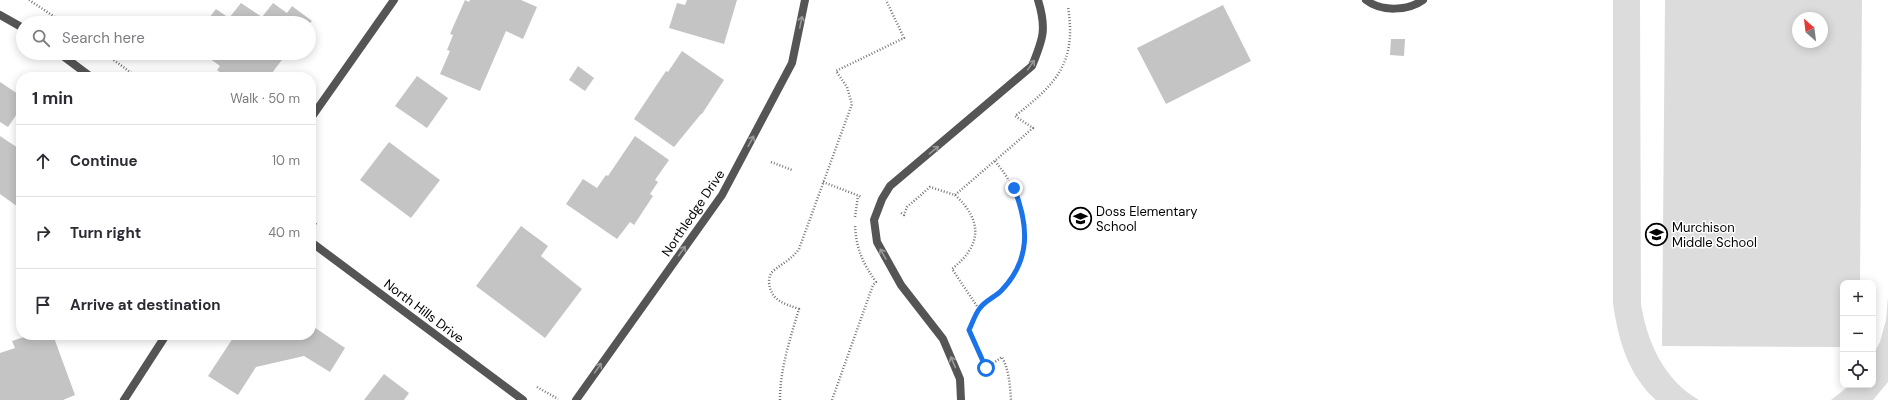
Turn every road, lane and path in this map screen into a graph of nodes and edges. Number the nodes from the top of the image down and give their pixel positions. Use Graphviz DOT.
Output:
graph roads {
  1 [pos="29,0"];
  2 [pos="394,0"];
  3 [pos="806,0"];
  4 [pos="886,0"];
  5 [pos="1038,0"];
  6 [pos="1366,0"];
  7 [pos="1423,0"];
  8 [pos="1068,7"];
  9 [pos="0,15"];
  10 [pos="53,16"];
  11 [pos="16,24"];
  12 [pos="68,60"];
  13 [pos="114,60"];
  14 [pos="84,72"];
  15 [pos="130,72"];
  16 [pos="316,111"];
  17 [pos="995,161"];
  18 [pos="771,162"];
  19 [pos="792,170"];
  20 [pos="823,182"];
  21 [pos="955,195"];
  22 [pos="858,196"];
  23 [pos="862,197"];
  24 [pos="901,213"];
  25 [pos="316,246"];
  26 [pos="979,309"];
  27 [pos="163,340"];
  28 [pos="545,391"];
  29 [pos="124,400"];
  30 [pos="523,400"];
  31 [pos="560,400"];
  32 [pos="576,400"];
  33 [pos="780,400"];
  34 [pos="832,400"];
  35 [pos="961,400"];
  36 [pos="1011,400"];
  1 -- 10 [label="path"];
  2 -- 16 [label="street"];
  32 -- 3 [label="street, Northledge Drive, one-way"];
  4 -- 20 [label="path"];
  35 -- 5 [label="street, one-way"];
  6 -- 7 [label="street"];
  8 -- 17 [label="path"];
  9 -- 11 [label="street"];
  12 -- 14 [label="street"];
  13 -- 15 [label="path"];
  17 -- 21 [label="path"];
  17 -- 26 [label="path"];
  18 -- 19 [label="path"];
  20 -- 22 [label="path"];
  20 -- 33 [label="path"];
  21 -- 24 [label="path"];
  21 -- 26 [label="path"];
  22 -- 23 [label="path"];
  22 -- 34 [label="path"];
  25 -- 30 [label="street, North Hills Drive"];
  26 -- 36 [label="path"];
  27 -- 29 [label="street"];
  28 -- 31 [label="path"];
}
